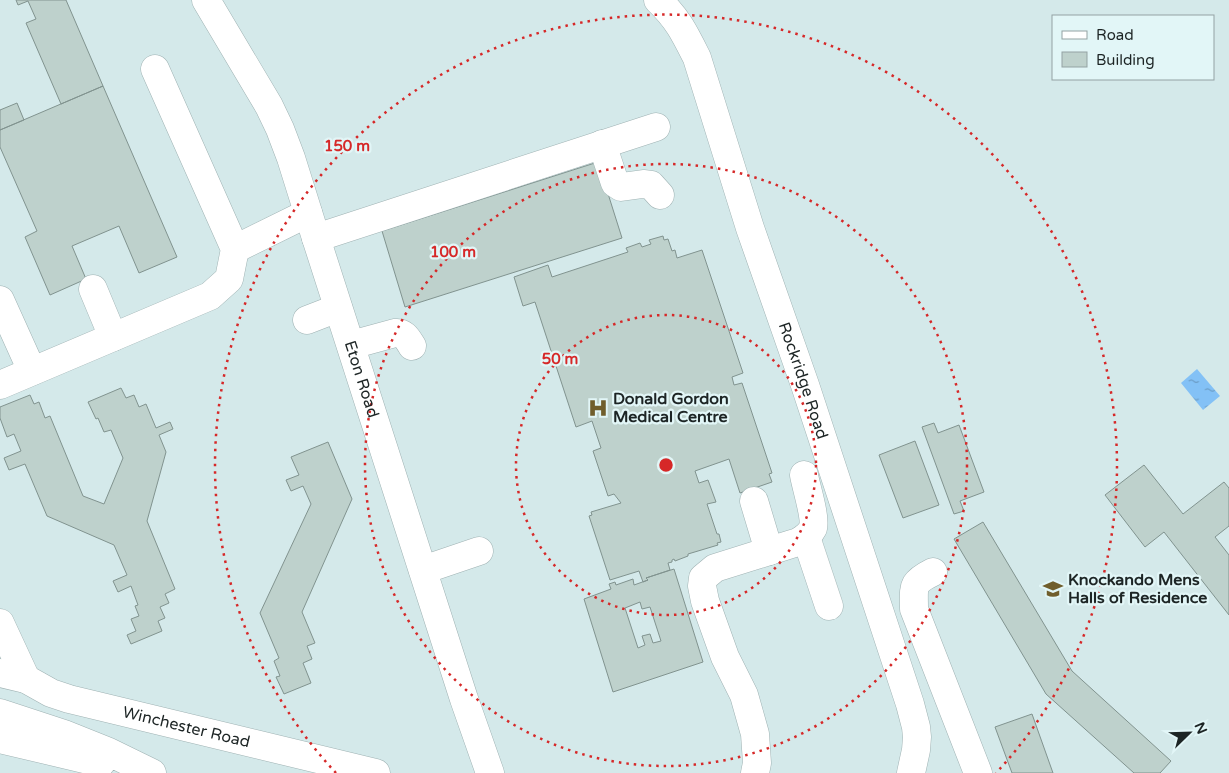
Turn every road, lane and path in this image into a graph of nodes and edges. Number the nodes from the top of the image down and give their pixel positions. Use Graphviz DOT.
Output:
graph roads {
  1 [pos="206,0"];
  2 [pos="658,0"];
  3 [pos="155,69"];
  4 [pos="656,127"];
  5 [pos="602,144"];
  6 [pos="660,195"];
  7 [pos="312,225"];
  8 [pos="235,249"];
  9 [pos="93,289"];
  10 [pos="0,300"];
  11 [pos="338,308"];
  12 [pos="307,320"];
  13 [pos="113,337"];
  14 [pos="351,346"];
  15 [pos="412,346"];
  16 [pos="32,371"];
  17 [pos="0,385"];
  18 [pos="804,475"];
  19 [pos="754,501"];
  20 [pos="806,537"];
  21 [pos="769,551"];
  22 [pos="478,552"];
  23 [pos="422,570"];
  24 [pos="933,572"];
  25 [pos="829,606"];
  26 [pos="0,624"];
  27 [pos="13,676"];
  28 [pos="0,713"];
  29 [pos="0,738"];
  30 [pos="968,770"];
  31 [pos="141,773"];
  32 [pos="152,773"];
  33 [pos="376,773"];
  34 [pos="490,773"];
  35 [pos="755,773"];
  36 [pos="911,773"];
  1 -- 7 [label="main road, Eton Road"];
  2 -- 36 [label="main road, Rockridge Road"];
  3 -- 8 [label="main road"];
  4 -- 5 [label="main road"];
  5 -- 6 [label="main road"];
  5 -- 7 [label="main road"];
  7 -- 8 [label="main road"];
  7 -- 11 [label="main road, Eton Road"];
  8 -- 13 [label="main road"];
  9 -- 13 [label="main road"];
  10 -- 16 [label="main road"];
  11 -- 12 [label="main road"];
  11 -- 14 [label="main road, Eton Road"];
  13 -- 16 [label="main road"];
  14 -- 15 [label="main road"];
  14 -- 23 [label="main road, Eton Road"];
  16 -- 17 [label="main road"];
  18 -- 20 [label="main road"];
  19 -- 21 [label="main road"];
  20 -- 21 [label="main road"];
  20 -- 25 [label="main road"];
  21 -- 35 [label="main road"];
  22 -- 23 [label="main road"];
  23 -- 34 [label="main road, Eton Road"];
  24 -- 30 [label="main road"];
  26 -- 27 [label="main road"];
  27 -- 33 [label="main road, Winchester Road"];
  28 -- 32 [label="main road"];
  29 -- 31 [label="main road"];
}
